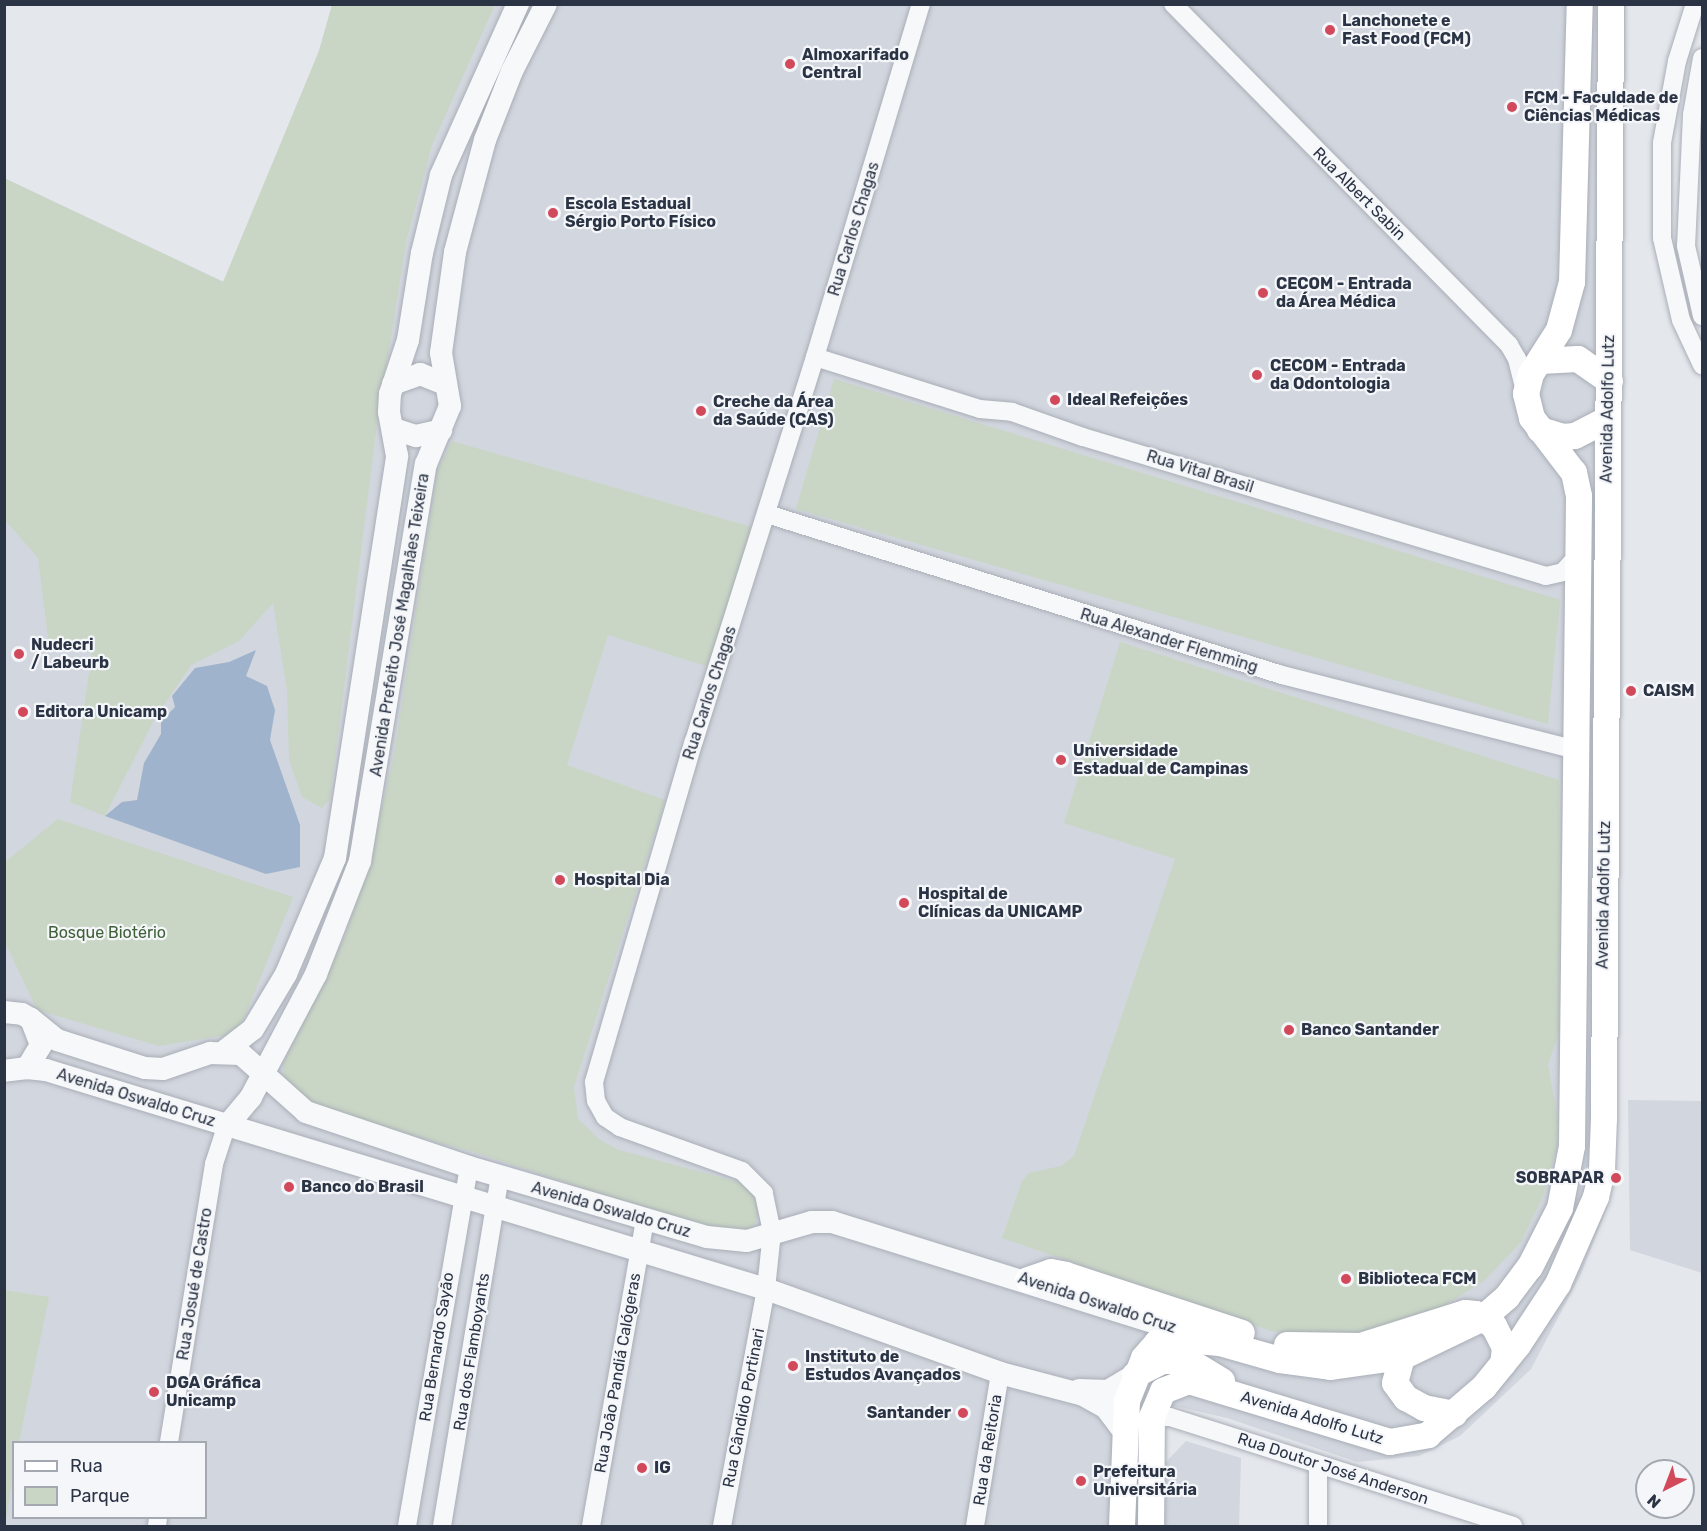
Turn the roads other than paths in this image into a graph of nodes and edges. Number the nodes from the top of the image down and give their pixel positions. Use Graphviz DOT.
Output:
graph roads {
  1 [pos="518,4"];
  2 [pos="546,4"];
  3 [pos="921,4"];
  4 [pos="1173,4"];
  5 [pos="1580,4"];
  6 [pos="1611,4"];
  7 [pos="1695,4"];
  8 [pos="1702,58"];
  9 [pos="1702,316"];
  10 [pos="816,357"];
  11 [pos="1540,361"];
  12 [pos="1702,364"];
  13 [pos="1610,381"];
  14 [pos="393,384"];
  15 [pos="445,384"];
  16 [pos="1526,394"];
  17 [pos="1608,419"];
  18 [pos="394,429"];
  19 [pos="441,430"];
  20 [pos="1540,430"];
  21 [pos="767,514"];
  22 [pos="1579,554"];
  23 [pos="1576,750"];
  24 [pos="4,1012"];
  25 [pos="31,1019"];
  26 [pos="226,1050"];
  27 [pos="263,1073"];
  28 [pos="13,1074"];
  29 [pos="226,1127"];
  30 [pos="469,1167"];
  31 [pos="500,1177"];
  32 [pos="461,1197"];
  33 [pos="494,1209"];
  34 [pos="645,1220"];
  35 [pos="772,1232"];
  36 [pos="639,1252"];
  37 [pos="1028,1280"];
  38 [pos="766,1289"];
  39 [pos="1483,1318"];
  40 [pos="1220,1342"];
  41 [pos="1402,1357"];
  42 [pos="1503,1364"];
  43 [pos="1000,1373"];
  44 [pos="1135,1375"];
  45 [pos="1057,1386"];
  46 [pos="1244,1396"];
  47 [pos="1154,1410"];
  48 [pos="1454,1414"];
  49 [pos="1124,1432"];
  50 [pos="169,1441"];
  51 [pos="1318,1465"];
  52 [pos="1493,1523"];
  53 [pos="407,1527"];
  54 [pos="442,1527"];
  55 [pos="591,1527"];
  56 [pos="722,1527"];
  57 [pos="975,1527"];
  58 [pos="1122,1527"];
  59 [pos="1152,1527"];
  60 [pos="1317,1527"];
  61 [pos="1514,1527"];
  1 -- 14 [label="street, Avenida Prefeito José Magalhães Teixeira"];
  2 -- 15 [label="street, Avenida Prefeito José Magalhães Teixeira"];
  3 -- 10 [label="street, Rua Carlos Chagas"];
  4 -- 16 [label="street, Rua Albert Sabin"];
  5 -- 11 [label="main road"];
  6 -- 13 [label="main road, Avenida Adolfo Lutz"];
  7 -- 12 [label="street"];
  8 -- 9 [label="street"];
  10 -- 21 [label="street, Rua Carlos Chagas"];
  10 -- 22 [label="street, Rua Vital Brasil"];
  11 -- 13 [label="main road"];
  11 -- 16 [label="main road"];
  13 -- 17 [label="main road, Avenida Adolfo Lutz"];
  14 -- 15 [label="street"];
  14 -- 18 [label="street, Avenida Prefeito José Magalhães Teixeira"];
  15 -- 19 [label="street, Avenida Prefeito José Magalhães Teixeira"];
  16 -- 20 [label="main road, Avenida Adolfo Lutz"];
  17 -- 20 [label="main road"];
  17 -- 42 [label="main road, Avenida Adolfo Lutz"];
  18 -- 19 [label="street"];
  18 -- 26 [label="street, Avenida Prefeito José Magalhães Teixeira"];
  19 -- 27 [label="street, Avenida Prefeito José Magalhães Teixeira"];
  20 -- 22 [label="main road, Avenida Adolfo Lutz"];
  21 -- 23 [label="street, Rua Alexander Flemming"];
  21 -- 35 [label="street, Rua Carlos Chagas"];
  22 -- 23 [label="main road, Avenida Adolfo Lutz"];
  23 -- 39 [label="main road, Avenida Adolfo Lutz"];
  24 -- 25 [label="street"];
  25 -- 26 [label="street, Avenida Oswaldo Cruz"];
  25 -- 28 [label="street"];
  26 -- 27 [label="street, Avenida Oswaldo Cruz"];
  27 -- 29 [label="street, Avenida Prefeito José Magalhães Teixeira"];
  27 -- 30 [label="street, Avenida Oswaldo Cruz"];
  28 -- 29 [label="street, Avenida Oswaldo Cruz"];
  29 -- 32 [label="street, Avenida Oswaldo Cruz"];
  29 -- 50 [label="street, Rua Josué de Castro"];
  30 -- 31 [label="street, Avenida Oswaldo Cruz"];
  30 -- 32 [label="street, Rua Bernardo Sayão"];
  31 -- 33 [label="street, Rua dos Flamboyants"];
  31 -- 34 [label="street, Avenida Oswaldo Cruz"];
  32 -- 33 [label="street, Avenida Oswaldo Cruz"];
  32 -- 53 [label="street, Rua Bernardo Sayão"];
  33 -- 36 [label="street, Avenida Oswaldo Cruz"];
  33 -- 54 [label="street, Rua dos Flamboyants"];
  34 -- 35 [label="street, Avenida Oswaldo Cruz"];
  34 -- 36 [label="street, Rua João Pandiá Calógeras"];
  35 -- 37 [label="street, Avenida Oswaldo Cruz"];
  35 -- 38 [label="street, Rua Carlos Chagas"];
  36 -- 38 [label="street, Avenida Oswaldo Cruz"];
  36 -- 55 [label="street, Rua João Pandiá Calógeras"];
  37 -- 39 [label="main road"];
  37 -- 40 [label="street, Avenida Oswaldo Cruz"];
  38 -- 43 [label="street, Avenida Oswaldo Cruz"];
  38 -- 56 [label="street, Rua Cândido Portinari"];
  39 -- 41 [label="main road, Avenida Adolfo Lutz"];
  39 -- 42 [label="main road"];
  40 -- 41 [label="main road, Avenida Adolfo Lutz"];
  40 -- 44 [label="main road, Avenida Adolfo Lutz"];
  41 -- 48 [label="main road"];
  42 -- 48 [label="main road, Avenida Adolfo Lutz"];
  43 -- 45 [label="street, Avenida Oswaldo Cruz"];
  43 -- 57 [label="street, Rua da Reitoria"];
  44 -- 45 [label="street, Avenida Adolfo Lutz"];
  44 -- 46 [label="main road"];
  44 -- 49 [label="main road, Avenida Adolfo Lutz"];
  45 -- 49 [label="street, Avenida Oswaldo Cruz"];
  46 -- 47 [label="main road, Avenida Adolfo Lutz"];
  46 -- 48 [label="main road, Avenida Adolfo Lutz"];
  47 -- 51 [label="street, Rua Doutor José Anderson"];
  47 -- 59 [label="main road"];
  49 -- 58 [label="main road, Avenida Adolfo Lutz"];
  51 -- 52 [label="street, Rua Doutor José Anderson"];
  51 -- 60 [label="street"];
  52 -- 61 [label="street, Rua Doutor José Anderson"];
}
